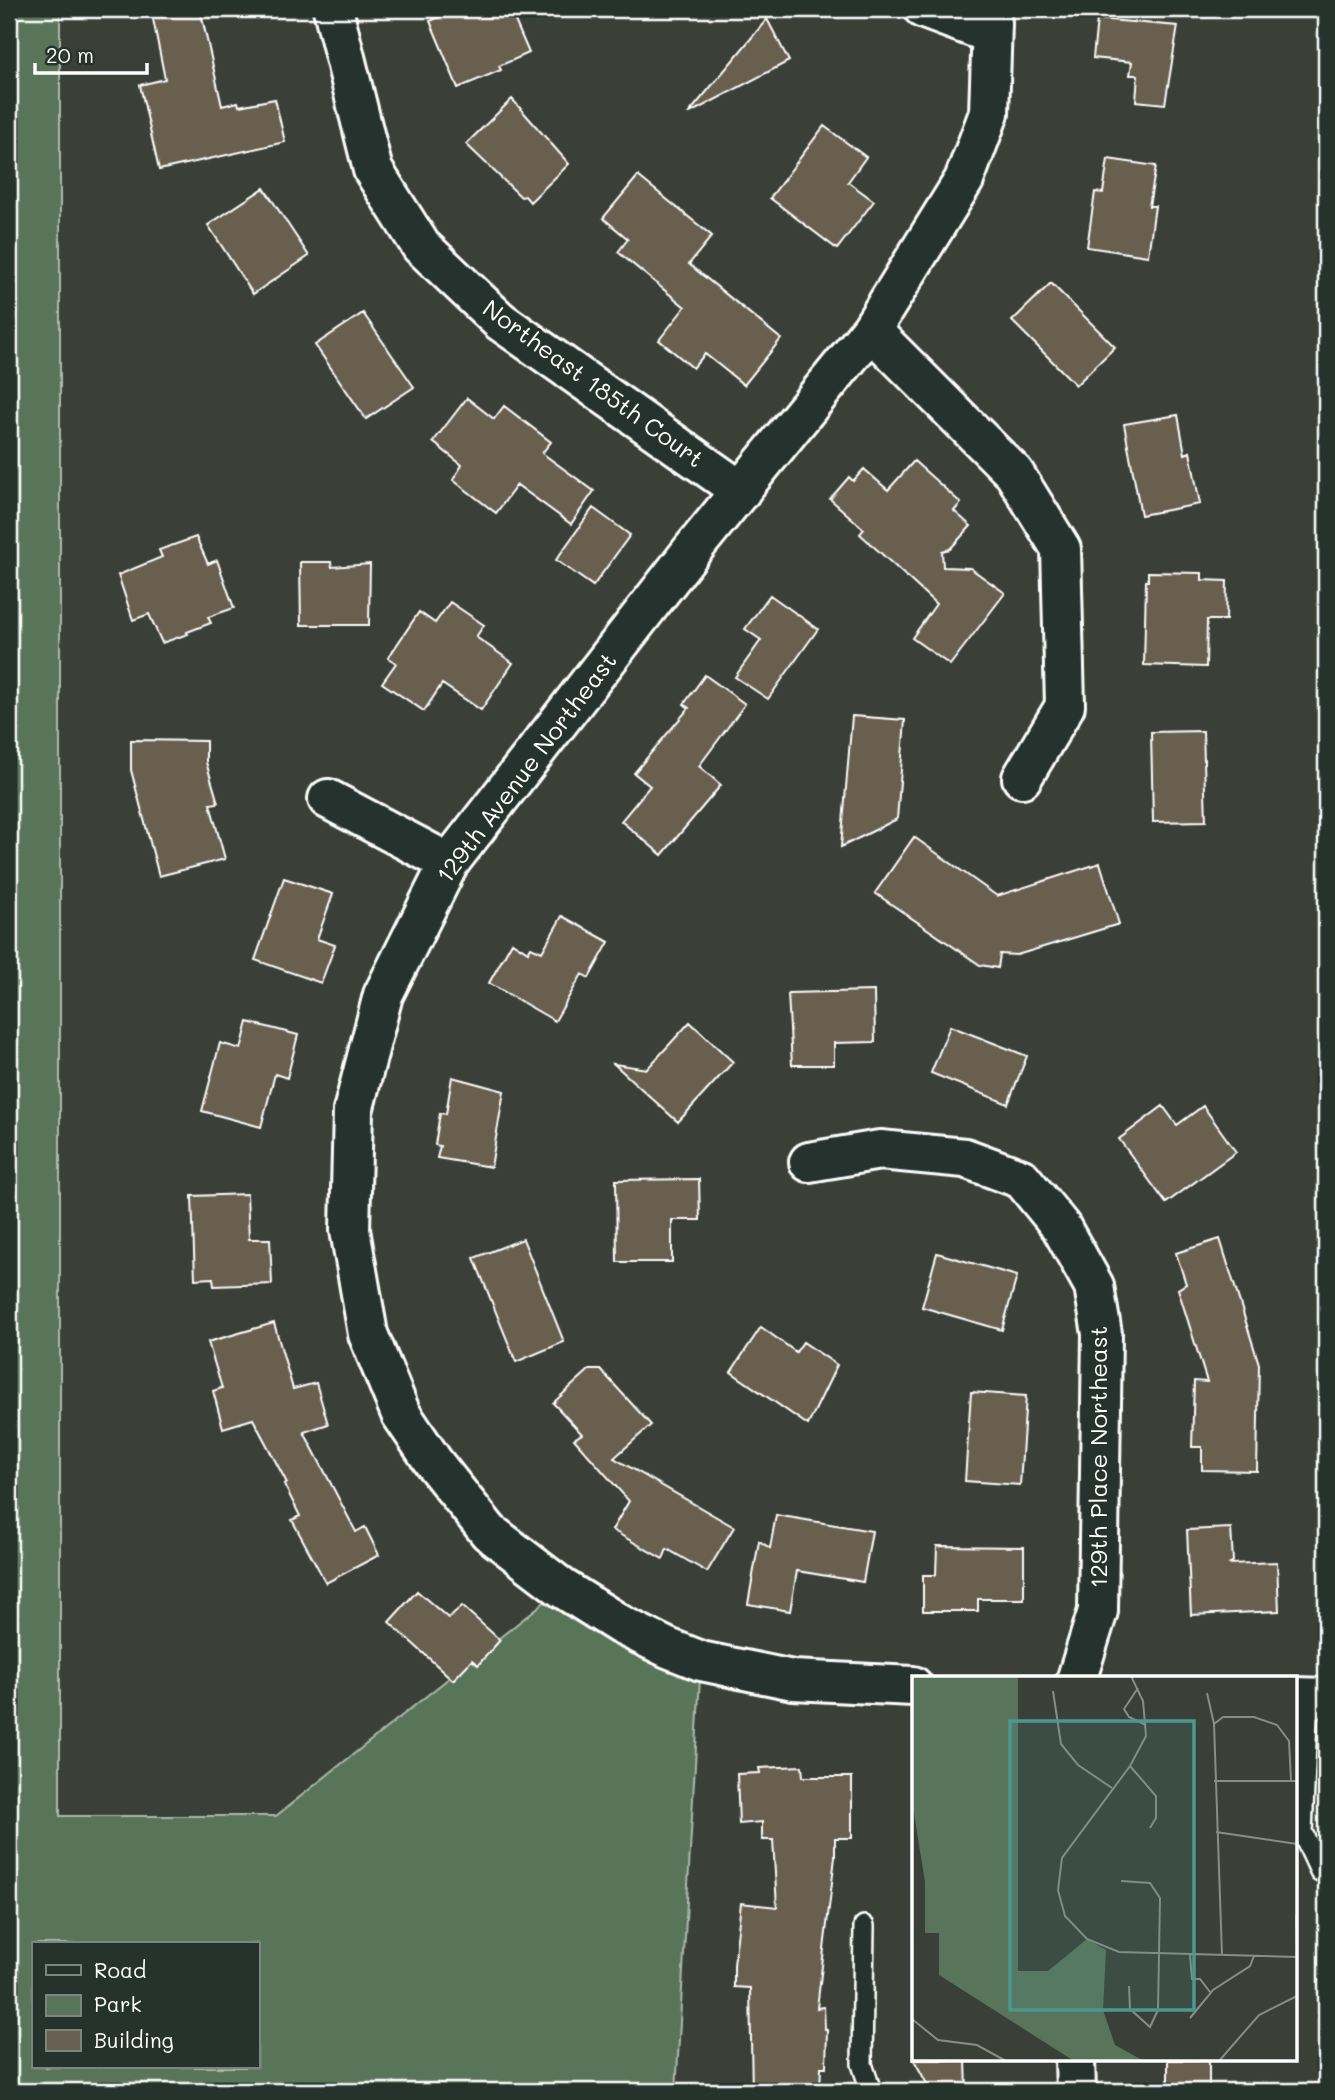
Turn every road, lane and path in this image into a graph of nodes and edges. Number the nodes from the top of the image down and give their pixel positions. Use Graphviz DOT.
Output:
graph roads {
  1 [pos="333,9"];
  2 [pos="924,9"];
  3 [pos="991,22"];
  4 [pos="871,330"];
  5 [pos="741,491"];
  6 [pos="1022,778"];
  7 [pos="328,799"];
  8 [pos="449,863"];
  9 [pos="809,1161"];
  10 [pos="1078,1676"];
  11 [pos="912,1686"];
  12 [pos="1310,1698"];
  13 [pos="1326,1872"];
  14 [pos="864,1926"];
  15 [pos="1075,2062"];
  16 [pos="871,2091"];
  17 [pos="1076,2091"];
  1 -- 5 [label="street, Northeast 185th Court"];
  2 -- 3 [label="street, 129th Avenue Northeast"];
  3 -- 4 [label="street, 129th Avenue Northeast"];
  4 -- 5 [label="street, 129th Avenue Northeast"];
  4 -- 6 [label="street"];
  5 -- 8 [label="street, 129th Avenue Northeast"];
  7 -- 8 [label="street"];
  8 -- 11 [label="street, 129th Avenue Northeast"];
  9 -- 10 [label="street, 129th Place Northeast"];
  12 -- 13 [label="lane"];
  14 -- 16 [label="lane"];
  15 -- 17 [label="street"];
}
